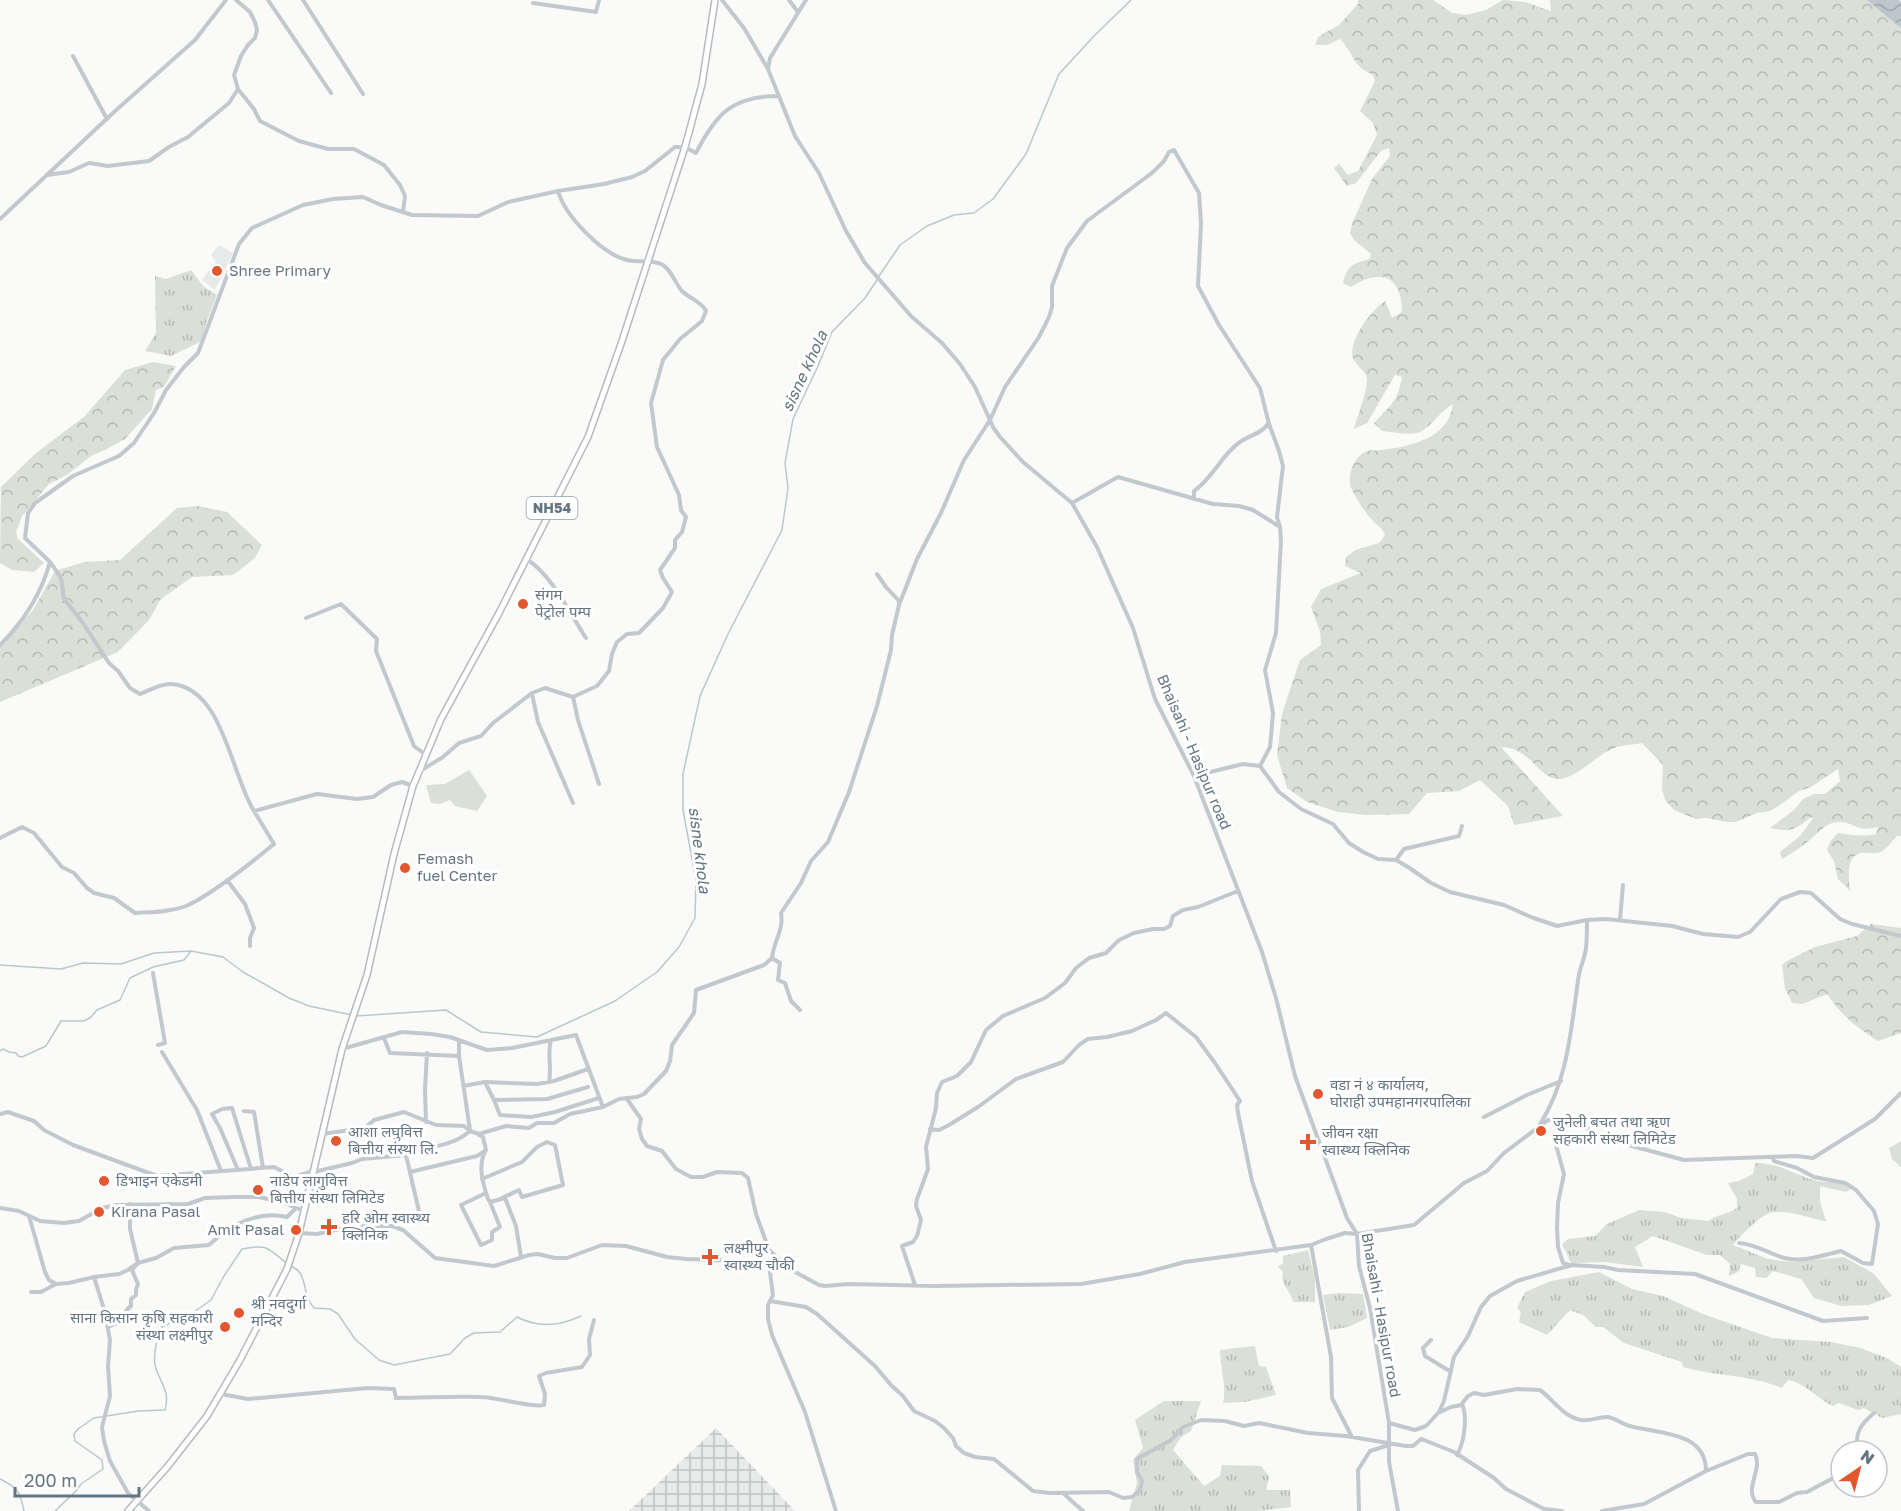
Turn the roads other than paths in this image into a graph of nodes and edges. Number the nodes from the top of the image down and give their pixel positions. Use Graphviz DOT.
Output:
graph roads {
  1 [pos="226,0"];
  2 [pos="236,0"];
  3 [pos="268,0"];
  4 [pos="303,0"];
  5 [pos="599,0"];
  6 [pos="715,0"];
  7 [pos="722,0"];
  8 [pos="789,0"];
  9 [pos="806,0"];
  10 [pos="533,3"];
  11 [pos="798,12"];
  12 [pos="72,56"];
  13 [pos="768,69"];
  14 [pos="238,89"];
  15 [pos="331,93"];
  16 [pos="363,94"];
  17 [pos="778,96"];
  18 [pos="107,119"];
  19 [pos="685,147"];
  20 [pos="47,175"];
  21 [pos="558,191"];
  22 [pos="403,212"];
  23 [pos="0,219"];
  24 [pos="648,261"];
  25 [pos="990,420"];
  26 [pos="1269,424"];
  27 [pos="1194,499"];
  28 [pos="1072,503"];
  29 [pos="1280,527"];
  30 [pos="526,559"];
  31 [pos="50,562"];
  32 [pos="877,574"];
  33 [pos="899,605"];
  34 [pos="306,618"];
  35 [pos="586,638"];
  36 [pos="0,645"];
  37 [pos="532,693"];
  38 [pos="573,697"];
  39 [pos="426,755"];
  40 [pos="1260,766"];
  41 [pos="419,771"];
  42 [pos="1194,776"];
  43 [pos="599,784"];
  44 [pos="413,786"];
  45 [pos="573,802"];
  46 [pos="254,811"];
  47 [pos="1462,826"];
  48 [pos="0,838"];
  49 [pos="1396,860"];
  50 [pos="227,880"];
  51 [pos="1623,885"];
  52 [pos="1238,891"];
  53 [pos="1587,920"];
  54 [pos="1620,920"];
  55 [pos="1901,936"];
  56 [pos="250,946"];
  57 [pos="772,958"];
  58 [pos="153,973"];
  59 [pos="800,1010"];
  60 [pos="384,1038"];
  61 [pos="459,1040"];
  62 [pos="550,1040"];
  63 [pos="158,1045"];
  64 [pos="342,1049"];
  65 [pos="162,1052"];
  66 [pos="427,1053"];
  67 [pos="459,1056"];
  68 [pos="588,1069"];
  69 [pos="1561,1081"];
  70 [pos="485,1082"];
  71 [pos="549,1082"];
  72 [pos="463,1086"];
  73 [pos="588,1087"];
  74 [pos="1901,1093"];
  75 [pos="599,1098"];
  76 [pos="627,1098"];
  77 [pos="494,1100"];
  78 [pos="603,1107"];
  79 [pos="244,1111"];
  80 [pos="0,1114"];
  81 [pos="1484,1117"];
  82 [pos="426,1122"];
  83 [pos="1539,1124"];
  84 [pos="930,1129"];
  85 [pos="470,1131"];
  86 [pos="321,1134"];
  87 [pos="478,1134"];
  88 [pos="1554,1138"];
  89 [pos="486,1150"];
  90 [pos="406,1155"];
  91 [pos="1773,1158"];
  92 [pos="263,1168"];
  93 [pos="251,1169"];
  94 [pos="238,1170"];
  95 [pos="221,1171"];
  96 [pos="313,1171"];
  97 [pos="410,1172"];
  98 [pos="482,1179"];
  99 [pos="486,1193"];
  100 [pos="502,1198"];
  101 [pos="490,1202"];
  102 [pos="130,1204"];
  103 [pos="0,1208"];
  104 [pos="297,1208"];
  105 [pos="304,1210"];
  106 [pos="29,1216"];
  107 [pos="420,1216"];
  108 [pos="298,1233"];
  109 [pos="1357,1234"];
  110 [pos="1739,1243"];
  111 [pos="1311,1245"];
  112 [pos="1276,1251"];
  113 [pos="521,1257"];
  114 [pos="138,1263"];
  115 [pos="769,1265"];
  116 [pos="1572,1265"];
  117 [pos="794,1271"];
  118 [pos="94,1277"];
  119 [pos="56,1284"];
  120 [pos="915,1285"];
  121 [pos="31,1292"];
  122 [pos="770,1301"];
  123 [pos="1867,1318"];
  124 [pos="594,1320"];
  125 [pos="108,1327"];
  126 [pos="1431,1340"];
  127 [pos="1451,1372"];
  128 [pos="221,1394"];
  129 [pos="1462,1404"];
  130 [pos="1439,1412"];
  131 [pos="1874,1413"];
  132 [pos="1389,1423"];
  133 [pos="1352,1437"];
  134 [pos="1857,1439"];
  135 [pos="1389,1445"];
  136 [pos="1457,1455"];
  137 [pos="1706,1471"];
  138 [pos="1829,1480"];
  139 [pos="1064,1493"];
  140 [pos="136,1501"];
  141 [pos="128,1511"];
  142 [pos="149,1511"];
  143 [pos="837,1511"];
  144 [pos="1083,1511"];
  145 [pos="1359,1511"];
  146 [pos="1398,1511"];
  147 [pos="1562,1511"];
  148 [pos="1602,1511"];
  1 -- 18 [label="street"];
  2 -- 14 [label="street"];
  3 -- 15 [label="street"];
  4 -- 16 [label="street"];
  5 -- 10 [label="street"];
  6 -- 19 [label="main road, NH54"];
  7 -- 13 [label="street, Bhaisahi - Hasipur road"];
  8 -- 11 [label="street"];
  9 -- 11 [label="street"];
  11 -- 13 [label="street"];
  12 -- 18 [label="street"];
  13 -- 17 [label="street, Bhaisahi - Hasipur road"];
  14 -- 20 [label="street"];
  14 -- 22 [label="street"];
  17 -- 19 [label="street"];
  17 -- 25 [label="street, Bhaisahi - Hasipur road"];
  18 -- 20 [label="street"];
  19 -- 21 [label="street"];
  19 -- 24 [label="main road, NH54"];
  20 -- 23 [label="street"];
  21 -- 22 [label="street"];
  21 -- 24 [label="street"];
  22 -- 31 [label="street"];
  24 -- 30 [label="main road, NH54"];
  24 -- 38 [label="street"];
  25 -- 26 [label="street"];
  25 -- 28 [label="street, Bhaisahi - Hasipur road"];
  25 -- 33 [label="street"];
  26 -- 27 [label="street"];
  26 -- 29 [label="street"];
  27 -- 28 [label="street"];
  27 -- 29 [label="street"];
  28 -- 42 [label="street, Bhaisahi - Hasipur road"];
  29 -- 40 [label="street"];
  30 -- 35 [label="street"];
  30 -- 39 [label="main road, NH54"];
  31 -- 36 [label="street"];
  31 -- 46 [label="street"];
  32 -- 33 [label="street"];
  33 -- 57 [label="street"];
  34 -- 39 [label="street"];
  37 -- 38 [label="street"];
  37 -- 41 [label="street"];
  37 -- 45 [label="street"];
  38 -- 43 [label="street"];
  39 -- 41 [label="main road, NH54"];
  40 -- 42 [label="street"];
  40 -- 49 [label="street"];
  41 -- 44 [label="main road, NH54"];
  42 -- 52 [label="street, Bhaisahi - Hasipur road"];
  44 -- 46 [label="street"];
  44 -- 64 [label="main road, NH54"];
  46 -- 50 [label="street"];
  47 -- 49 [label="street"];
  48 -- 50 [label="street"];
  49 -- 53 [label="street"];
  50 -- 56 [label="street"];
  51 -- 54 [label="street"];
  52 -- 84 [label="street"];
  52 -- 109 [label="street, Bhaisahi - Hasipur road"];
  53 -- 54 [label="street"];
  53 -- 69 [label="street"];
  54 -- 55 [label="street"];
  57 -- 59 [label="street"];
  57 -- 76 [label="street"];
  58 -- 63 [label="street"];
  60 -- 61 [label="street"];
  60 -- 64 [label="street"];
  60 -- 66 [label="street"];
  61 -- 62 [label="street"];
  61 -- 67 [label="street"];
  62 -- 68 [label="street"];
  62 -- 71 [label="street"];
  64 -- 86 [label="main road, NH54"];
  65 -- 95 [label="street"];
  66 -- 67 [label="street"];
  66 -- 82 [label="street"];
  67 -- 72 [label="street"];
  68 -- 71 [label="street"];
  68 -- 75 [label="street"];
  69 -- 81 [label="street"];
  69 -- 83 [label="street"];
  70 -- 71 [label="street"];
  70 -- 72 [label="street"];
  70 -- 77 [label="street"];
  72 -- 85 [label="street"];
  73 -- 77 [label="street"];
  74 -- 91 [label="street"];
  75 -- 77 [label="street"];
  75 -- 78 [label="street"];
  76 -- 78 [label="street"];
  76 -- 117 [label="street"];
  78 -- 87 [label="street"];
  79 -- 92 [label="street"];
  80 -- 95 [label="street"];
  82 -- 85 [label="street"];
  82 -- 86 [label="street"];
  83 -- 91 [label="street"];
  83 -- 109 [label="street"];
  84 -- 112 [label="street"];
  84 -- 120 [label="street"];
  85 -- 87 [label="street"];
  85 -- 90 [label="street"];
  86 -- 96 [label="main road, NH54"];
  87 -- 89 [label="street"];
  88 -- 116 [label="street"];
  89 -- 97 [label="street"];
  89 -- 98 [label="street"];
  90 -- 96 [label="street"];
  90 -- 97 [label="street"];
  91 -- 110 [label="street"];
  92 -- 93 [label="street"];
  92 -- 96 [label="street"];
  93 -- 94 [label="street"];
  93 -- 94 [label="street"];
  94 -- 95 [label="street"];
  96 -- 105 [label="main road, NH54"];
  97 -- 107 [label="street"];
  98 -- 99 [label="street"];
  98 -- 100 [label="street"];
  99 -- 101 [label="street"];
  99 -- 101 [label="street"];
  100 -- 101 [label="street"];
  100 -- 113 [label="street"];
  102 -- 104 [label="street"];
  102 -- 106 [label="street"];
  102 -- 114 [label="street"];
  103 -- 106 [label="street"];
  104 -- 105 [label="street"];
  104 -- 114 [label="street"];
  105 -- 108 [label="main road, NH54"];
  106 -- 119 [label="street"];
  108 -- 113 [label="street"];
  108 -- 128 [label="main road, NH54"];
  109 -- 111 [label="street"];
  109 -- 132 [label="street, Bhaisahi - Hasipur road"];
  111 -- 112 [label="street"];
  111 -- 133 [label="street"];
  112 -- 120 [label="street"];
  113 -- 115 [label="street"];
  114 -- 118 [label="street"];
  114 -- 125 [label="street"];
  115 -- 117 [label="street"];
  115 -- 122 [label="street"];
  116 -- 123 [label="street"];
  116 -- 127 [label="street"];
  117 -- 120 [label="street"];
  118 -- 119 [label="street"];
  118 -- 125 [label="street"];
  119 -- 121 [label="street"];
  122 -- 139 [label="street"];
  122 -- 143 [label="street"];
  124 -- 128 [label="street"];
  125 -- 140 [label="street"];
  126 -- 127 [label="street"];
  127 -- 130 [label="street"];
  128 -- 140 [label="main road, NH54"];
  129 -- 130 [label="street"];
  129 -- 136 [label="street"];
  129 -- 137 [label="street"];
  130 -- 132 [label="street"];
  131 -- 134 [label="street"];
  132 -- 135 [label="street, Bhaisahi - Hasipur road"];
  133 -- 135 [label="street"];
  133 -- 139 [label="street"];
  135 -- 136 [label="street"];
  135 -- 145 [label="street"];
  135 -- 146 [label="street, Bhaisahi - Hasipur road"];
  136 -- 147 [label="street"];
  137 -- 138 [label="street"];
  137 -- 148 [label="street"];
  139 -- 144 [label="street"];
  140 -- 141 [label="main road, NH54"];
  140 -- 142 [label="street"];
}
